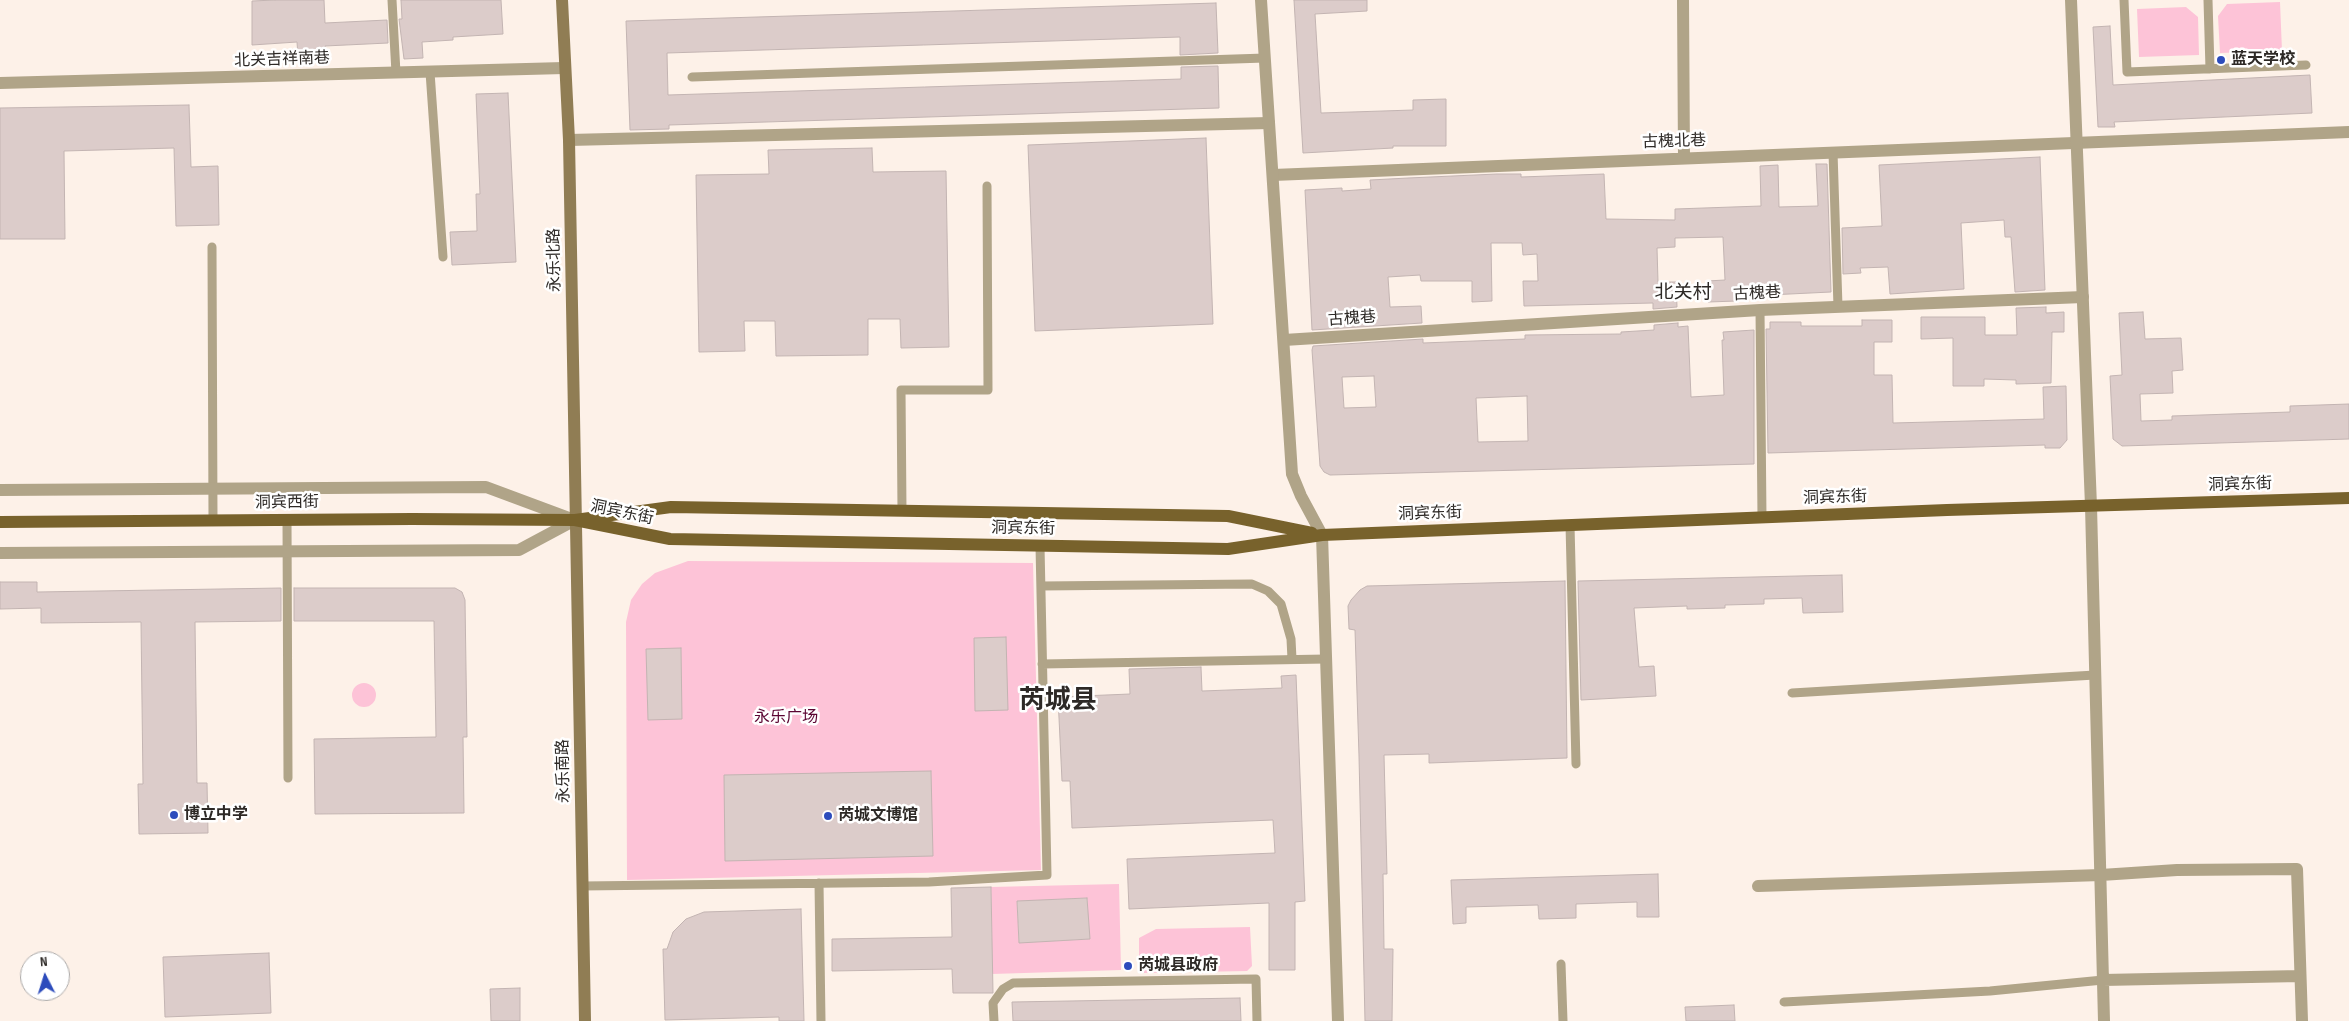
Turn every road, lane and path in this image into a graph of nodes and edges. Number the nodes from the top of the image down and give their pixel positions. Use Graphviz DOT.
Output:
graph roads {
  1 [pos="392,0"];
  2 [pos="562,0"];
  3 [pos="1261,0"];
  4 [pos="1683,0"];
  5 [pos="2071,0"];
  6 [pos="2124,0"];
  7 [pos="2208,0"];
  8 [pos="1265,58"];
  9 [pos="2306,65"];
  10 [pos="564,68"];
  11 [pos="2210,69"];
  12 [pos="430,72"];
  13 [pos="396,73"];
  14 [pos="692,77"];
  15 [pos="0,83"];
  16 [pos="1270,123"];
  17 [pos="2349,132"];
  18 [pos="569,140"];
  19 [pos="2076,143"];
  20 [pos="1833,152"];
  21 [pos="1684,158"];
  22 [pos="1273,174"];
  23 [pos="988,186"];
  24 [pos="212,247"];
  25 [pos="443,257"];
  26 [pos="2083,297"];
  27 [pos="1838,307"];
  28 [pos="1760,310"];
  29 [pos="1284,340"];
  30 [pos="213,489"];
  31 [pos="0,490"];
  32 [pos="2349,498"];
  33 [pos="2091,506"];
  34 [pos="902,510"];
  35 [pos="1762,518"];
  36 [pos="213,520"];
  37 [pos="287,520"];
  38 [pos="575,520"];
  39 [pos="0,522"];
  40 [pos="1570,525"];
  41 [pos="1322,535"];
  42 [pos="1040,546"];
  43 [pos="287,551"];
  44 [pos="0,553"];
  45 [pos="1041,586"];
  46 [pos="1292,659"];
  47 [pos="1326,659"];
  48 [pos="1042,664"];
  49 [pos="2095,674"];
  50 [pos="1792,693"];
  51 [pos="1576,764"];
  52 [pos="288,778"];
  53 [pos="2101,875"];
  54 [pos="819,883"];
  55 [pos="582,886"];
  56 [pos="1758,886"];
  57 [pos="1561,964"];
  58 [pos="2300,976"];
  59 [pos="2103,980"];
  60 [pos="1784,1002"];
  61 [pos="585,1021"];
  62 [pos="821,1021"];
  63 [pos="994,1021"];
  64 [pos="1257,1021"];
  65 [pos="1338,1021"];
  66 [pos="1563,1021"];
  67 [pos="2104,1021"];
  68 [pos="2302,1021"];
  1 -- 13 [label="lane"];
  2 -- 10 [label="main road, 永乐北路"];
  3 -- 8 [label="street"];
  4 -- 21 [label="street"];
  5 -- 19 [label="street"];
  6 -- 11 [label="lane"];
  7 -- 11 [label="lane"];
  8 -- 14 [label="lane"];
  8 -- 16 [label="street"];
  9 -- 11 [label="lane"];
  10 -- 12 [label="street, 北关吉祥南巷"];
  10 -- 18 [label="main road, 永乐北路"];
  12 -- 13 [label="street, 北关吉祥南巷"];
  12 -- 25 [label="lane"];
  13 -- 15 [label="street, 北关吉祥南巷"];
  16 -- 18 [label="street"];
  16 -- 22 [label="street"];
  17 -- 19 [label="street, 古槐北巷"];
  18 -- 38 [label="main road, 永乐北路"];
  19 -- 20 [label="street, 古槐北巷"];
  19 -- 26 [label="street"];
  20 -- 21 [label="street, 古槐北巷"];
  20 -- 27 [label="lane"];
  21 -- 22 [label="street, 古槐北巷"];
  22 -- 29 [label="street"];
  23 -- 34 [label="lane"];
  24 -- 30 [label="lane"];
  26 -- 27 [label="street, 古槐巷"];
  26 -- 33 [label="street"];
  27 -- 28 [label="street, 古槐巷"];
  28 -- 29 [label="street, 古槐巷"];
  28 -- 35 [label="lane"];
  29 -- 41 [label="street"];
  30 -- 31 [label="street"];
  30 -- 36 [label="lane"];
  30 -- 38 [label="street"];
  32 -- 33 [label="main road, 洞宾东街"];
  33 -- 35 [label="main road, 洞宾东街"];
  33 -- 49 [label="street"];
  34 -- 38 [label="main road, 洞宾东街"];
  34 -- 41 [label="main road, 洞宾东街"];
  35 -- 40 [label="main road, 洞宾东街"];
  36 -- 37 [label="main road, 洞宾西街"];
  36 -- 39 [label="main road, 洞宾西街"];
  37 -- 38 [label="main road, 洞宾西街"];
  37 -- 43 [label="lane"];
  38 -- 42 [label="main road, 洞宾东街"];
  38 -- 43 [label="street"];
  38 -- 55 [label="main road, 永乐南路"];
  40 -- 41 [label="main road, 洞宾东街"];
  40 -- 51 [label="lane"];
  41 -- 42 [label="main road, 洞宾东街"];
  41 -- 47 [label="street"];
  42 -- 45 [label="lane"];
  43 -- 44 [label="street"];
  43 -- 52 [label="lane"];
  45 -- 46 [label="lane"];
  45 -- 48 [label="lane"];
  46 -- 47 [label="lane"];
  46 -- 48 [label="lane"];
  47 -- 65 [label="street"];
  48 -- 54 [label="lane"];
  49 -- 50 [label="lane"];
  49 -- 53 [label="street"];
  53 -- 56 [label="street"];
  53 -- 58 [label="street"];
  53 -- 59 [label="street"];
  54 -- 55 [label="lane"];
  54 -- 62 [label="lane"];
  55 -- 61 [label="main road, 永乐南路"];
  57 -- 66 [label="lane"];
  58 -- 59 [label="street"];
  58 -- 68 [label="street"];
  59 -- 60 [label="lane"];
  59 -- 67 [label="street"];
  63 -- 64 [label="lane"];
}
